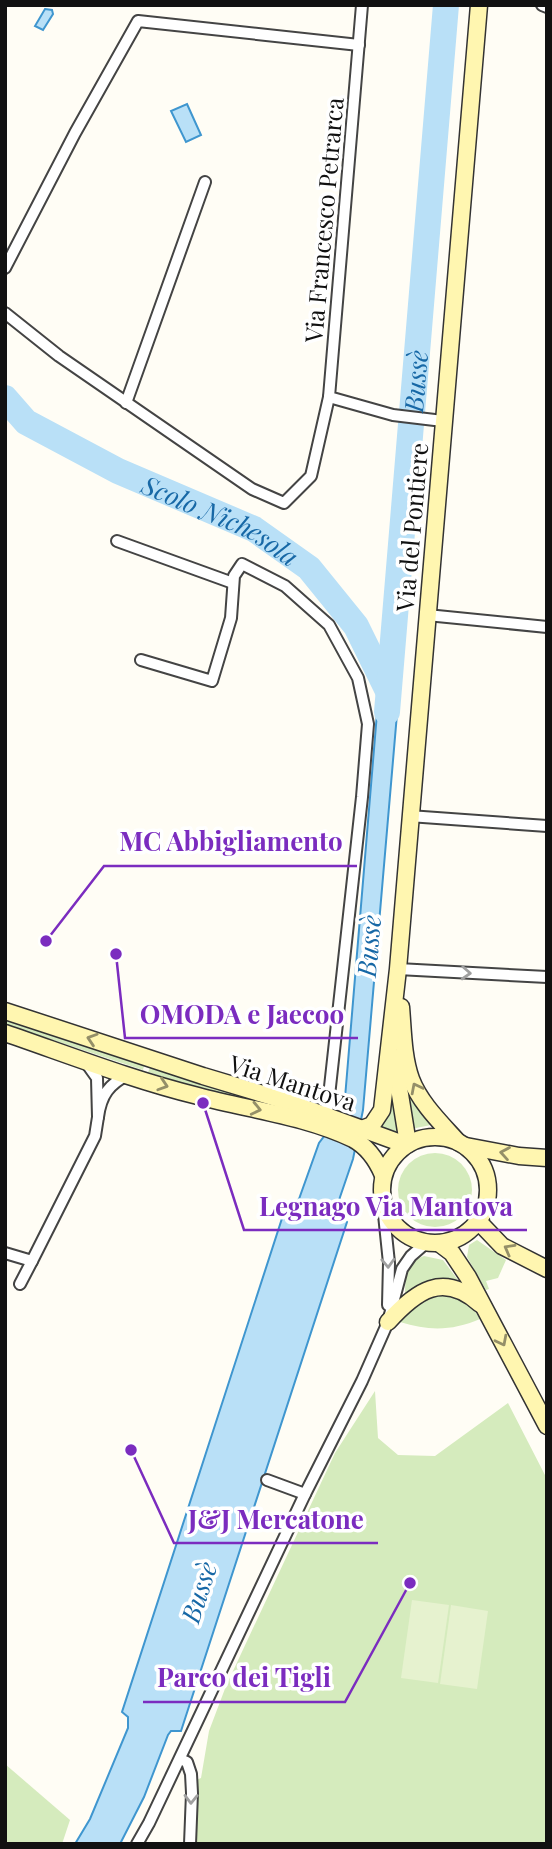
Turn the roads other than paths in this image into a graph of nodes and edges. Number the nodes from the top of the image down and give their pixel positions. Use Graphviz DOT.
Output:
graph roads {
  1 [pos="362,5"];
  2 [pos="479,5"];
  3 [pos="359,45"];
  4 [pos="205,182"];
  5 [pos="5,268"];
  6 [pos="5,313"];
  7 [pos="329,397"];
  8 [pos="126,403"];
  9 [pos="436,420"];
  10 [pos="117,541"];
  11 [pos="233,583"];
  12 [pos="426,615"];
  13 [pos="547,626"];
  14 [pos="141,660"];
  15 [pos="410,816"];
  16 [pos="547,826"];
  17 [pos="398,969"];
  18 [pos="547,977"];
  19 [pos="5,1010"];
  20 [pos="391,1030"];
  21 [pos="5,1033"];
  22 [pos="83,1059"];
  23 [pos="129,1074"];
  24 [pos="98,1117"];
  25 [pos="330,1121"];
  26 [pos="362,1137"];
  27 [pos="460,1143"];
  28 [pos="407,1144"];
  29 [pos="547,1158"];
  30 [pos="383,1175"];
  31 [pos="383,1205"];
  32 [pos="478,1221"];
  33 [pos="433,1243"];
  34 [pos="5,1253"];
  35 [pos="32,1261"];
  36 [pos="547,1269"];
  37 [pos="20,1284"];
  38 [pos="485,1309"];
  39 [pos="388,1321"];
  40 [pos="547,1426"];
  41 [pos="267,1480"];
  42 [pos="306,1493"];
  43 [pos="180,1759"];
  44 [pos="137,1844"];
  45 [pos="190,1844"];
  1 -- 3 [label="street, Via Francesco Petrarca"];
  2 -- 9 [label="main road, Via del Pontiere"];
  3 -- 5 [label="street"];
  3 -- 7 [label="street, Via Francesco Petrarca"];
  4 -- 8 [label="street"];
  6 -- 8 [label="street, Via Francesco Petrarca"];
  7 -- 8 [label="street, Via Francesco Petrarca"];
  7 -- 9 [label="street"];
  9 -- 12 [label="main road, Via del Pontiere"];
  10 -- 11 [label="street"];
  11 -- 14 [label="street"];
  11 -- 25 [label="street"];
  12 -- 13 [label="street"];
  12 -- 15 [label="main road, Via del Pontiere"];
  15 -- 16 [label="street"];
  15 -- 17 [label="main road, Via del Pontiere"];
  17 -- 18 [label="street, one-way"];
  17 -- 20 [label="main road, Via del Pontiere"];
  27 -- 17 [label="main road, Via del Pontiere, one-way"];
  25 -- 19 [label="main road, Via Mantova, one-way"];
  20 -- 26 [label="main road, Via del Pontiere"];
  20 -- 28 [label="main road, Via del Pontiere"];
  21 -- 22 [label="main road, Via Mantova"];
  22 -- 23 [label="main road, Via Mantova"];
  22 -- 24 [label="street"];
  23 -- 24 [label="street"];
  23 -- 25 [label="main road, Via Mantova, one-way"];
  24 -- 35 [label="street"];
  25 -- 26 [label="main road, Via Mantova"];
  26 -- 28 [label="main road, Via Mantova"];
  26 -- 30 [label="main road, Via Mantova"];
  27 -- 28 [label="main road"];
  29 -- 27 [label="main road, one-way"];
  27 -- 32 [label="main road"];
  28 -- 30 [label="main road"];
  30 -- 31 [label="main road"];
  31 -- 33 [label="main road"];
  31 -- 39 [label="street, one-way"];
  32 -- 33 [label="main road"];
  36 -- 32 [label="main road, one-way"];
  33 -- 38 [label="main road"];
  33 -- 39 [label="street"];
  34 -- 35 [label="street"];
  35 -- 37 [label="street"];
  38 -- 39 [label="main road"];
  38 -- 40 [label="main road, one-way"];
  39 -- 42 [label="street"];
  41 -- 42 [label="street"];
  42 -- 43 [label="street"];
  43 -- 44 [label="street"];
  43 -- 45 [label="street, one-way"];
}
